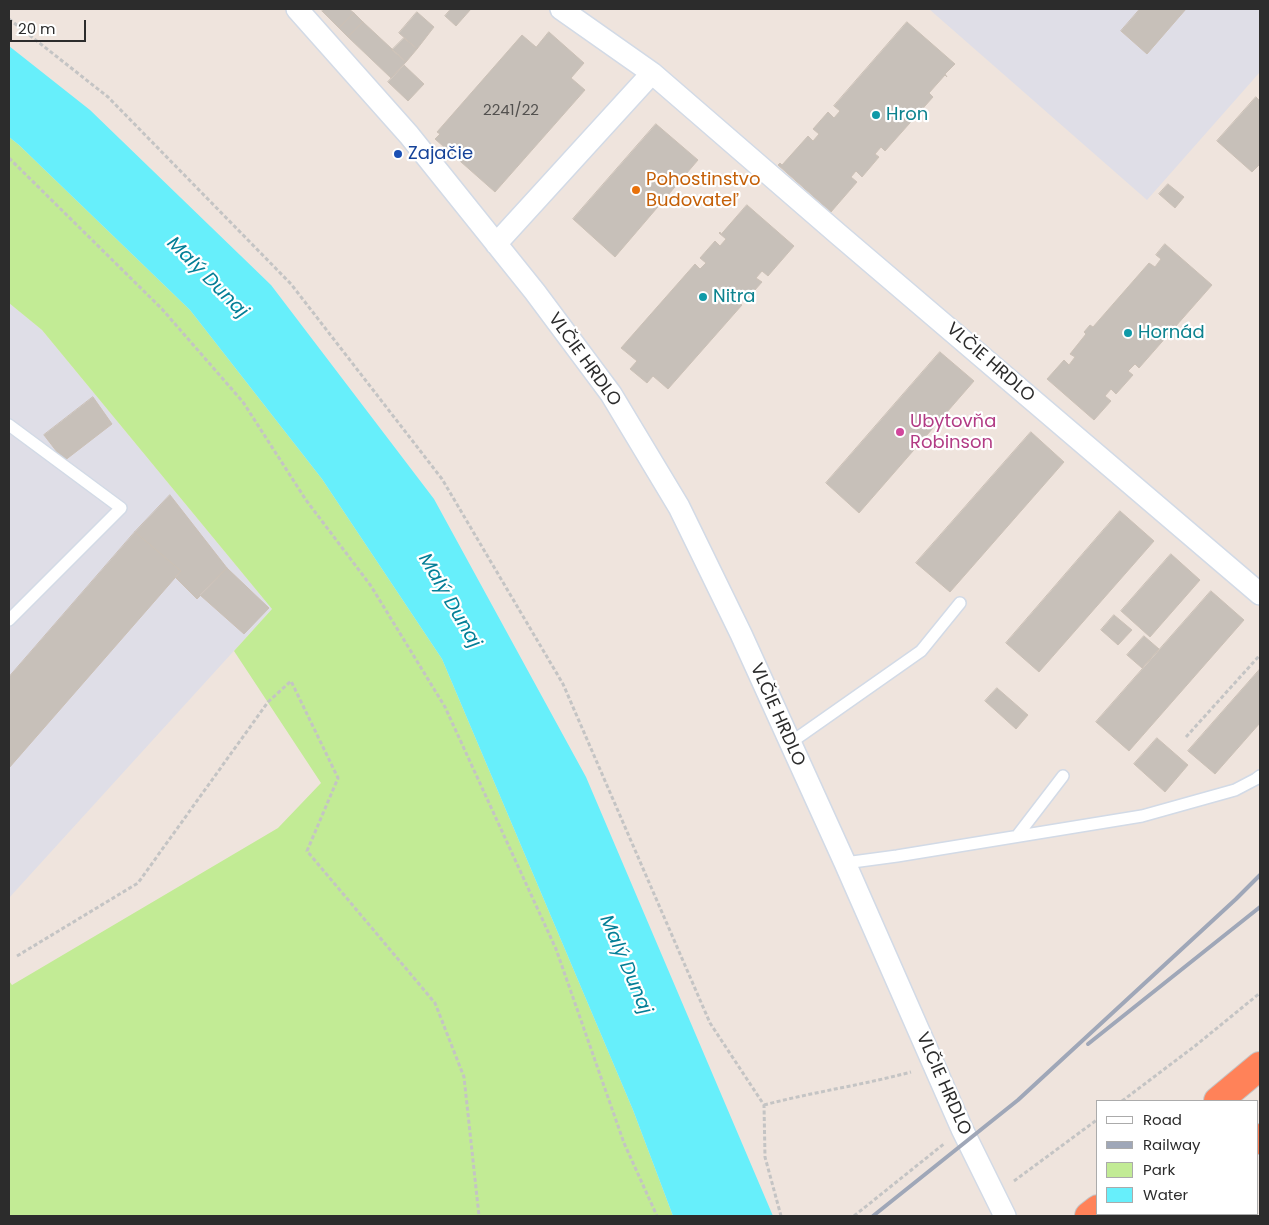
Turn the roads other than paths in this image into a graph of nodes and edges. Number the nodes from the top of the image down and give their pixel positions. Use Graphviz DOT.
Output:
graph roads {
  1 [pos="297,9"];
  2 [pos="561,9"];
  3 [pos="652,73"];
  4 [pos="496,244"];
  5 [pos="9,425"];
  6 [pos="1260,594"];
  7 [pos="960,604"];
  8 [pos="9,620"];
  9 [pos="790,743"];
  10 [pos="1063,776"];
  11 [pos="1260,776"];
  12 [pos="1017,836"];
  13 [pos="845,863"];
  14 [pos="1260,1066"];
  15 [pos="1219,1100"];
  16 [pos="1005,1216"];
  1 -- 4 [label="street, VLČIE HRDLO"];
  2 -- 3 [label="street, VLČIE HRDLO"];
  3 -- 4 [label="street"];
  3 -- 6 [label="street, VLČIE HRDLO"];
  4 -- 9 [label="street, VLČIE HRDLO"];
  5 -- 8 [label="lane"];
  7 -- 9 [label="lane"];
  9 -- 13 [label="street, VLČIE HRDLO"];
  10 -- 12 [label="lane"];
  11 -- 12 [label="lane"];
  12 -- 13 [label="lane"];
  13 -- 16 [label="street, VLČIE HRDLO"];
  14 -- 15 [label="highway"];
}
